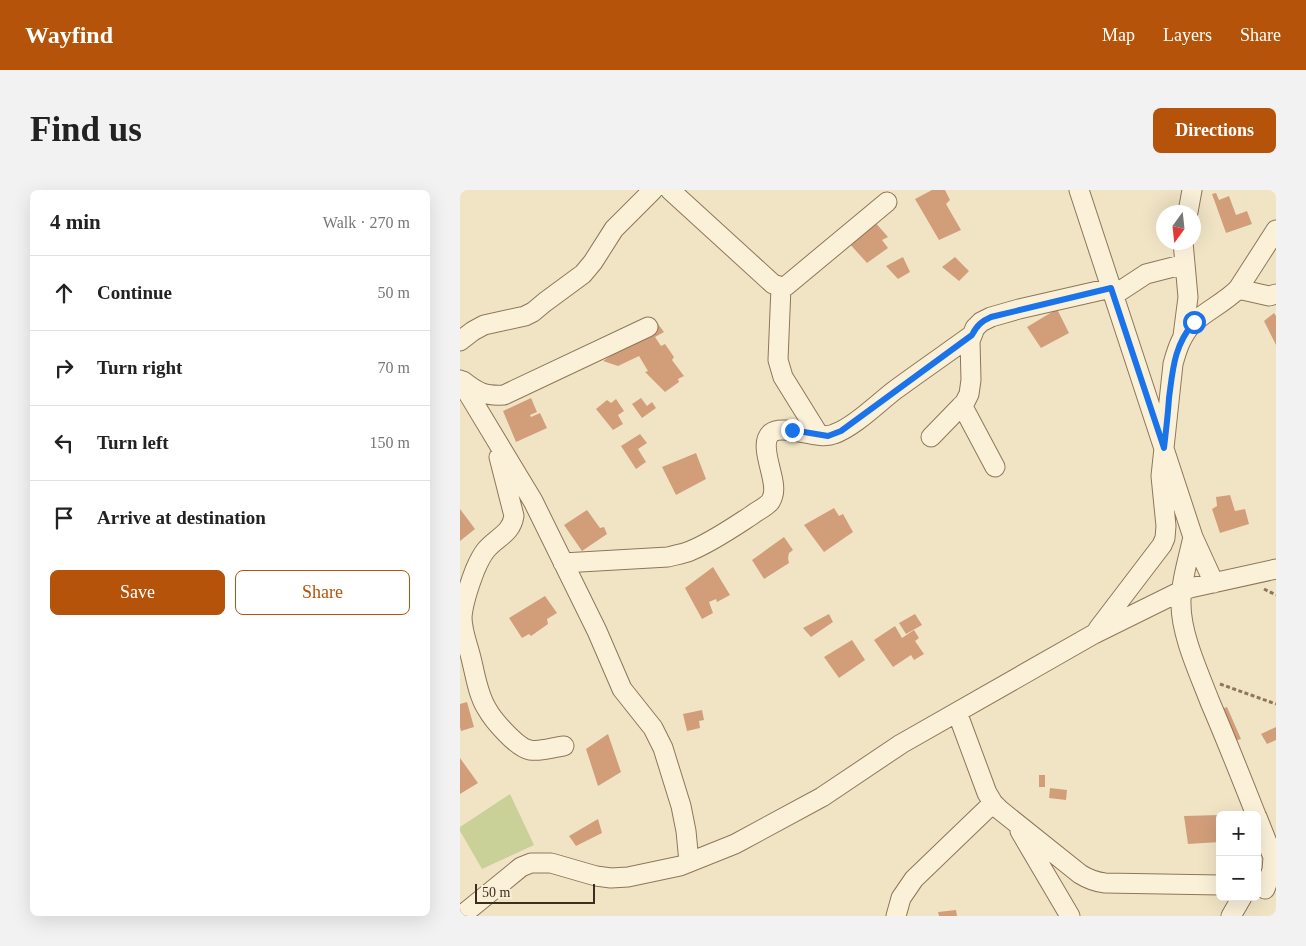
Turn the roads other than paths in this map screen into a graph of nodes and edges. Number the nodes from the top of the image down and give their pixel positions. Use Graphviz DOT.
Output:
graph roads {
  1 [pos="653,190"];
  2 [pos="670,190"];
  3 [pos="1079,190"];
  4 [pos="1192,190"];
  5 [pos="886,202"];
  6 [pos="1189,205"];
  7 [pos="1276,230"];
  8 [pos="1184,250"];
  9 [pos="1185,264"];
  10 [pos="781,287"];
  11 [pos="1238,289"];
  12 [pos="1112,291"];
  13 [pos="1276,294"];
  14 [pos="648,327"];
  15 [pos="972,335"];
  16 [pos="1183,336"];
  17 [pos="460,340"];
  18 [pos="460,379"];
  19 [pos="962,405"];
  20 [pos="819,435"];
  21 [pos="494,436"];
  22 [pos="931,437"];
  23 [pos="1164,448"];
  24 [pos="995,467"];
  25 [pos="1193,536"];
  26 [pos="564,564"];
  27 [pos="1276,569"];
  28 [pos="1214,582"];
  29 [pos="1182,591"];
  30 [pos="1094,634"];
  31 [pos="957,712"];
  32 [pos="564,746"];
  33 [pos="992,803"];
  34 [pos="1255,811"];
  35 [pos="1014,821"];
  36 [pos="1261,827"];
  37 [pos="690,862"];
  38 [pos="1216,885"];
  39 [pos="1266,890"];
  40 [pos="1240,901"];
  41 [pos="461,916"];
  42 [pos="896,916"];
  43 [pos="1070,916"];
  44 [pos="1231,916"];
  1 -- 17 [label="street"];
  2 -- 10 [label="street"];
  3 -- 12 [label="street"];
  4 -- 6 [label="street"];
  5 -- 10 [label="street"];
  7 -- 11 [label="street"];
  8 -- 9 [label="street"];
  9 -- 12 [label="street"];
  9 -- 16 [label="street"];
  10 -- 20 [label="street"];
  11 -- 13 [label="street"];
  11 -- 16 [label="street"];
  12 -- 15 [label="street"];
  12 -- 23 [label="street"];
  14 -- 18 [label="street"];
  15 -- 19 [label="street"];
  15 -- 20 [label="street"];
  16 -- 23 [label="street"];
  18 -- 21 [label="street"];
  19 -- 22 [label="street"];
  19 -- 24 [label="street"];
  20 -- 26 [label="street"];
  21 -- 26 [label="street"];
  21 -- 32 [label="street"];
  23 -- 25 [label="street"];
  23 -- 30 [label="street"];
  25 -- 28 [label="street"];
  25 -- 29 [label="street"];
  26 -- 37 [label="street"];
  27 -- 28 [label="street"];
  28 -- 29 [label="street"];
  29 -- 30 [label="street"];
  29 -- 34 [label="street"];
  30 -- 31 [label="street"];
  31 -- 33 [label="street"];
  31 -- 37 [label="street"];
  33 -- 35 [label="street"];
  33 -- 42 [label="street"];
  35 -- 38 [label="street"];
  35 -- 43 [label="street"];
  36 -- 39 [label="street"];
  37 -- 41 [label="street"];
  40 -- 44 [label="street"];
}
